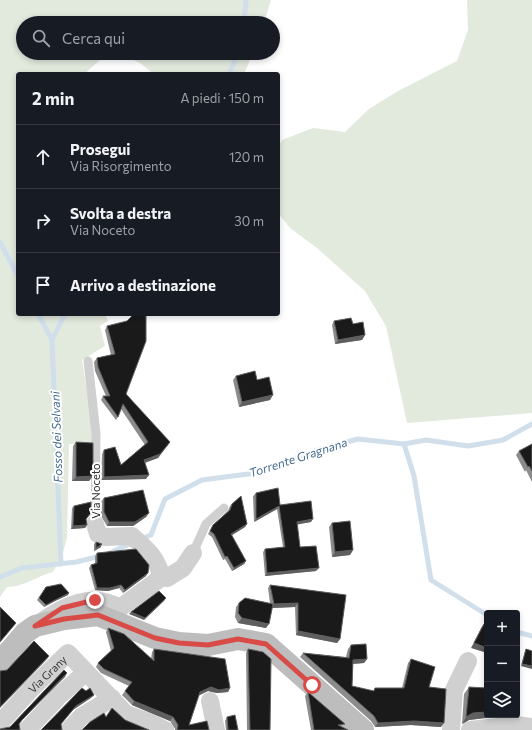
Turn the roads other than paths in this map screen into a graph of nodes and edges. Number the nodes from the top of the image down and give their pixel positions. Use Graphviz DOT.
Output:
graph roads {
  1 [pos="88,361"];
  2 [pos="224,508"];
  3 [pos="95,524"];
  4 [pos="194,553"];
  5 [pos="162,576"];
  6 [pos="35,626"];
  7 [pos="468,661"];
  8 [pos="0,662"];
  9 [pos="86,673"];
  10 [pos="112,698"];
  11 [pos="210,701"];
  12 [pos="0,723"];
  13 [pos="140,725"];
  14 [pos="532,727"];
  15 [pos="27,730"];
  16 [pos="69,730"];
  17 [pos="165,730"];
  18 [pos="216,730"];
  19 [pos="363,730"];
  20 [pos="451,730"];
  21 [pos="470,730"];
  1 -- 3 [label="lane, Via Noceto"];
  2 -- 4 [label="lane"];
  3 -- 5 [label="street, Via Noceto"];
  4 -- 5 [label="street"];
  5 -- 6 [label="street"];
  6 -- 8 [label="main road"];
  6 -- 19 [label="main road"];
  7 -- 20 [label="street"];
  9 -- 10 [label="street, Via Grany"];
  9 -- 12 [label="street, Via Grany"];
  9 -- 15 [label="street"];
  10 -- 13 [label="street, Via Grany"];
  10 -- 16 [label="street"];
  11 -- 18 [label="street"];
  13 -- 17 [label="street, Via Grany"];
  14 -- 21 [label="street"];
}
